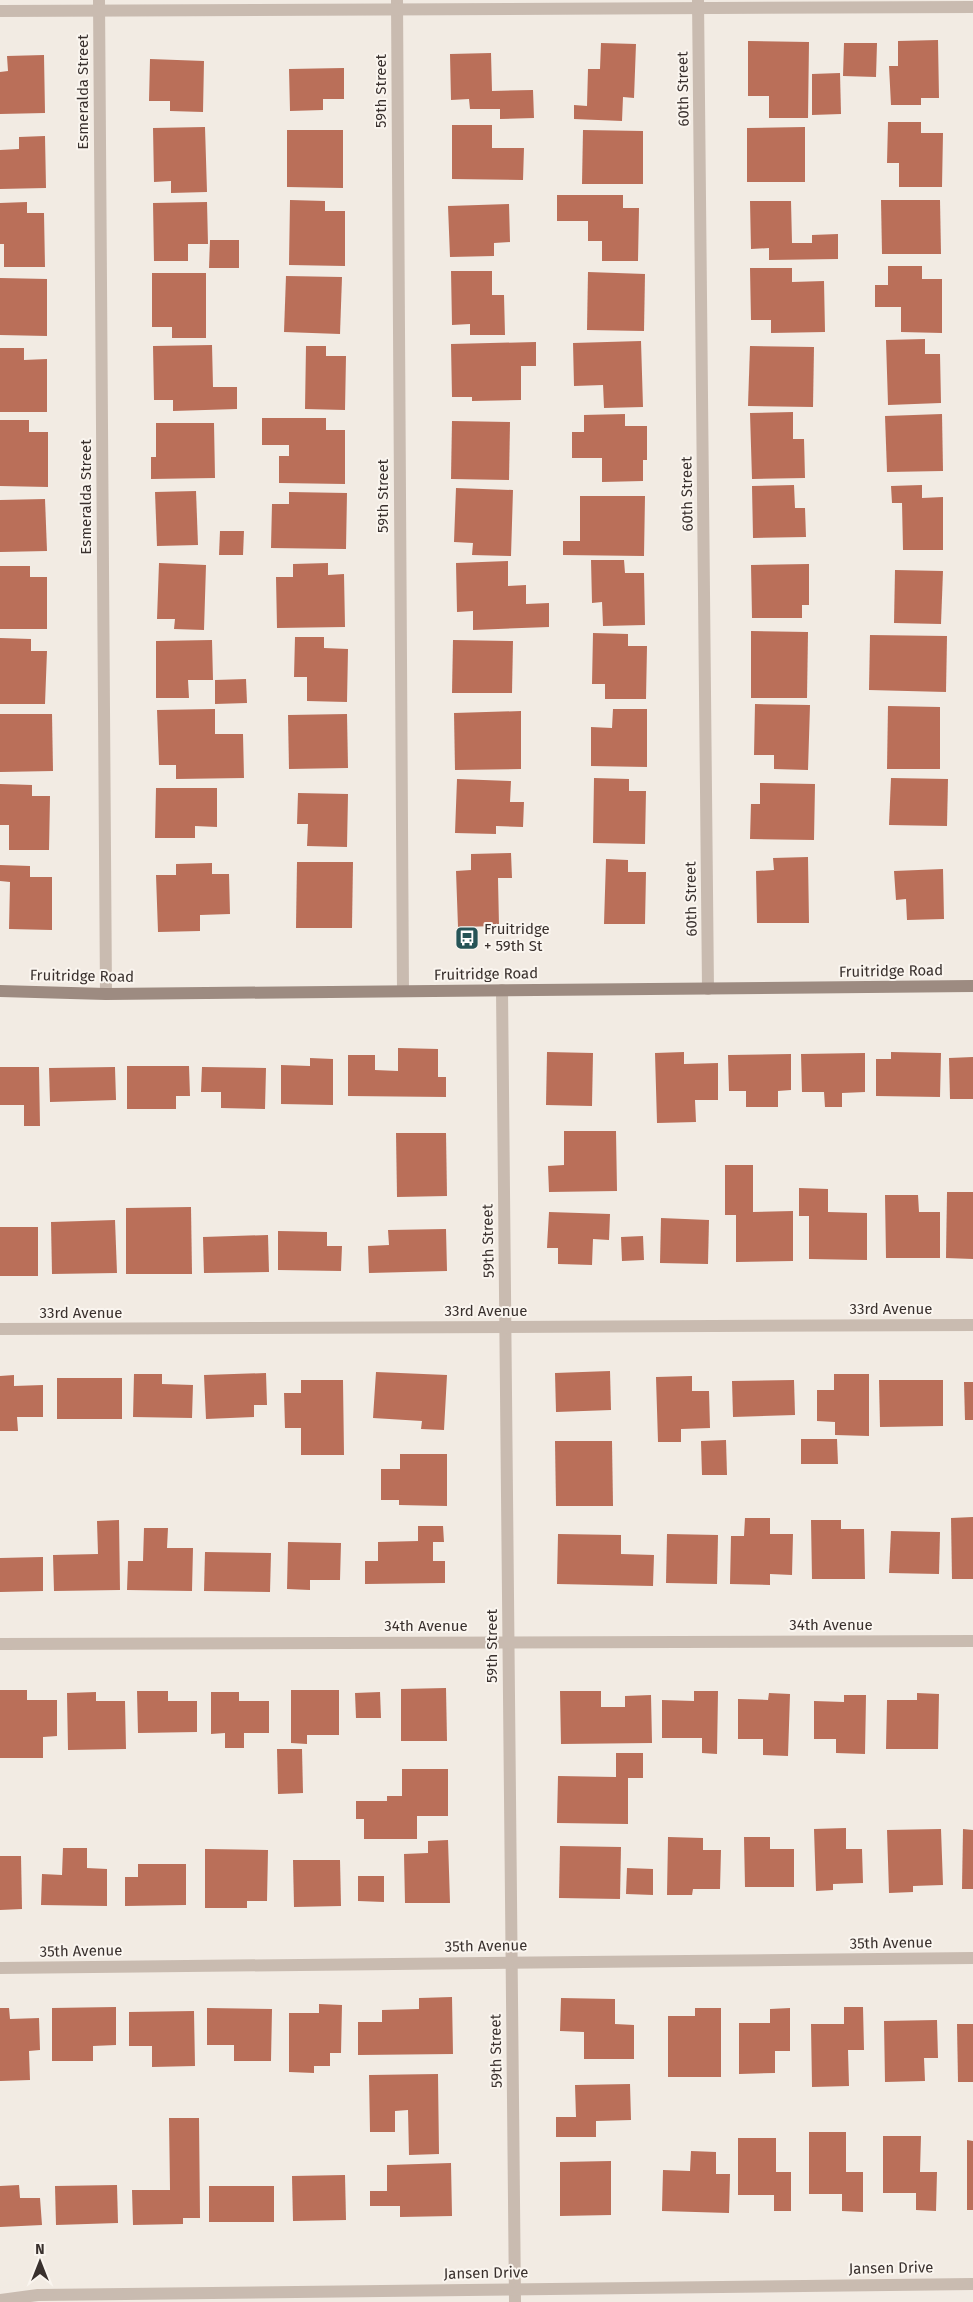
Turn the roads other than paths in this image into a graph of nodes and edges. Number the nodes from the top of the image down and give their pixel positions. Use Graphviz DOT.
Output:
graph roads {
  1 [pos="698,4"];
  2 [pos="99,5"];
  3 [pos="397,6"];
  4 [pos="973,7"];
  5 [pos="0,12"];
  6 [pos="973,986"];
  7 [pos="708,988"];
  8 [pos="502,990"];
  9 [pos="0,991"];
  10 [pos="402,991"];
  11 [pos="106,994"];
  12 [pos="973,1324"];
  13 [pos="505,1327"];
  14 [pos="0,1330"];
  15 [pos="973,1641"];
  16 [pos="508,1642"];
  17 [pos="0,1644"];
  18 [pos="973,1958"];
  19 [pos="511,1962"];
  20 [pos="0,1968"];
  21 [pos="973,2284"];
  22 [pos="514,2288"];
  23 [pos="0,2300"];
  24 [pos="515,2302"];
  1 -- 3 [label="street"];
  1 -- 4 [label="street"];
  1 -- 7 [label="street, 60th Street"];
  2 -- 3 [label="street"];
  2 -- 5 [label="street"];
  2 -- 11 [label="street, Esmeralda Street"];
  3 -- 10 [label="street, 59th Street"];
  6 -- 7 [label="main road, Fruitridge Road"];
  7 -- 8 [label="main road, Fruitridge Road"];
  8 -- 10 [label="main road, Fruitridge Road"];
  8 -- 13 [label="street, 59th Street"];
  9 -- 11 [label="main road, Fruitridge Road"];
  10 -- 11 [label="main road, Fruitridge Road"];
  12 -- 13 [label="street, 33rd Avenue"];
  13 -- 14 [label="street, 33rd Avenue"];
  13 -- 16 [label="street, 59th Street"];
  15 -- 16 [label="street, 34th Avenue"];
  16 -- 17 [label="street, 34th Avenue"];
  16 -- 19 [label="street, 59th Street"];
  18 -- 19 [label="street, 35th Avenue"];
  19 -- 20 [label="street, 35th Avenue"];
  19 -- 22 [label="street, 59th Street"];
  21 -- 22 [label="street, Jansen Drive"];
  22 -- 23 [label="street, Jansen Drive"];
  22 -- 24 [label="street, 59th Street"];
}
